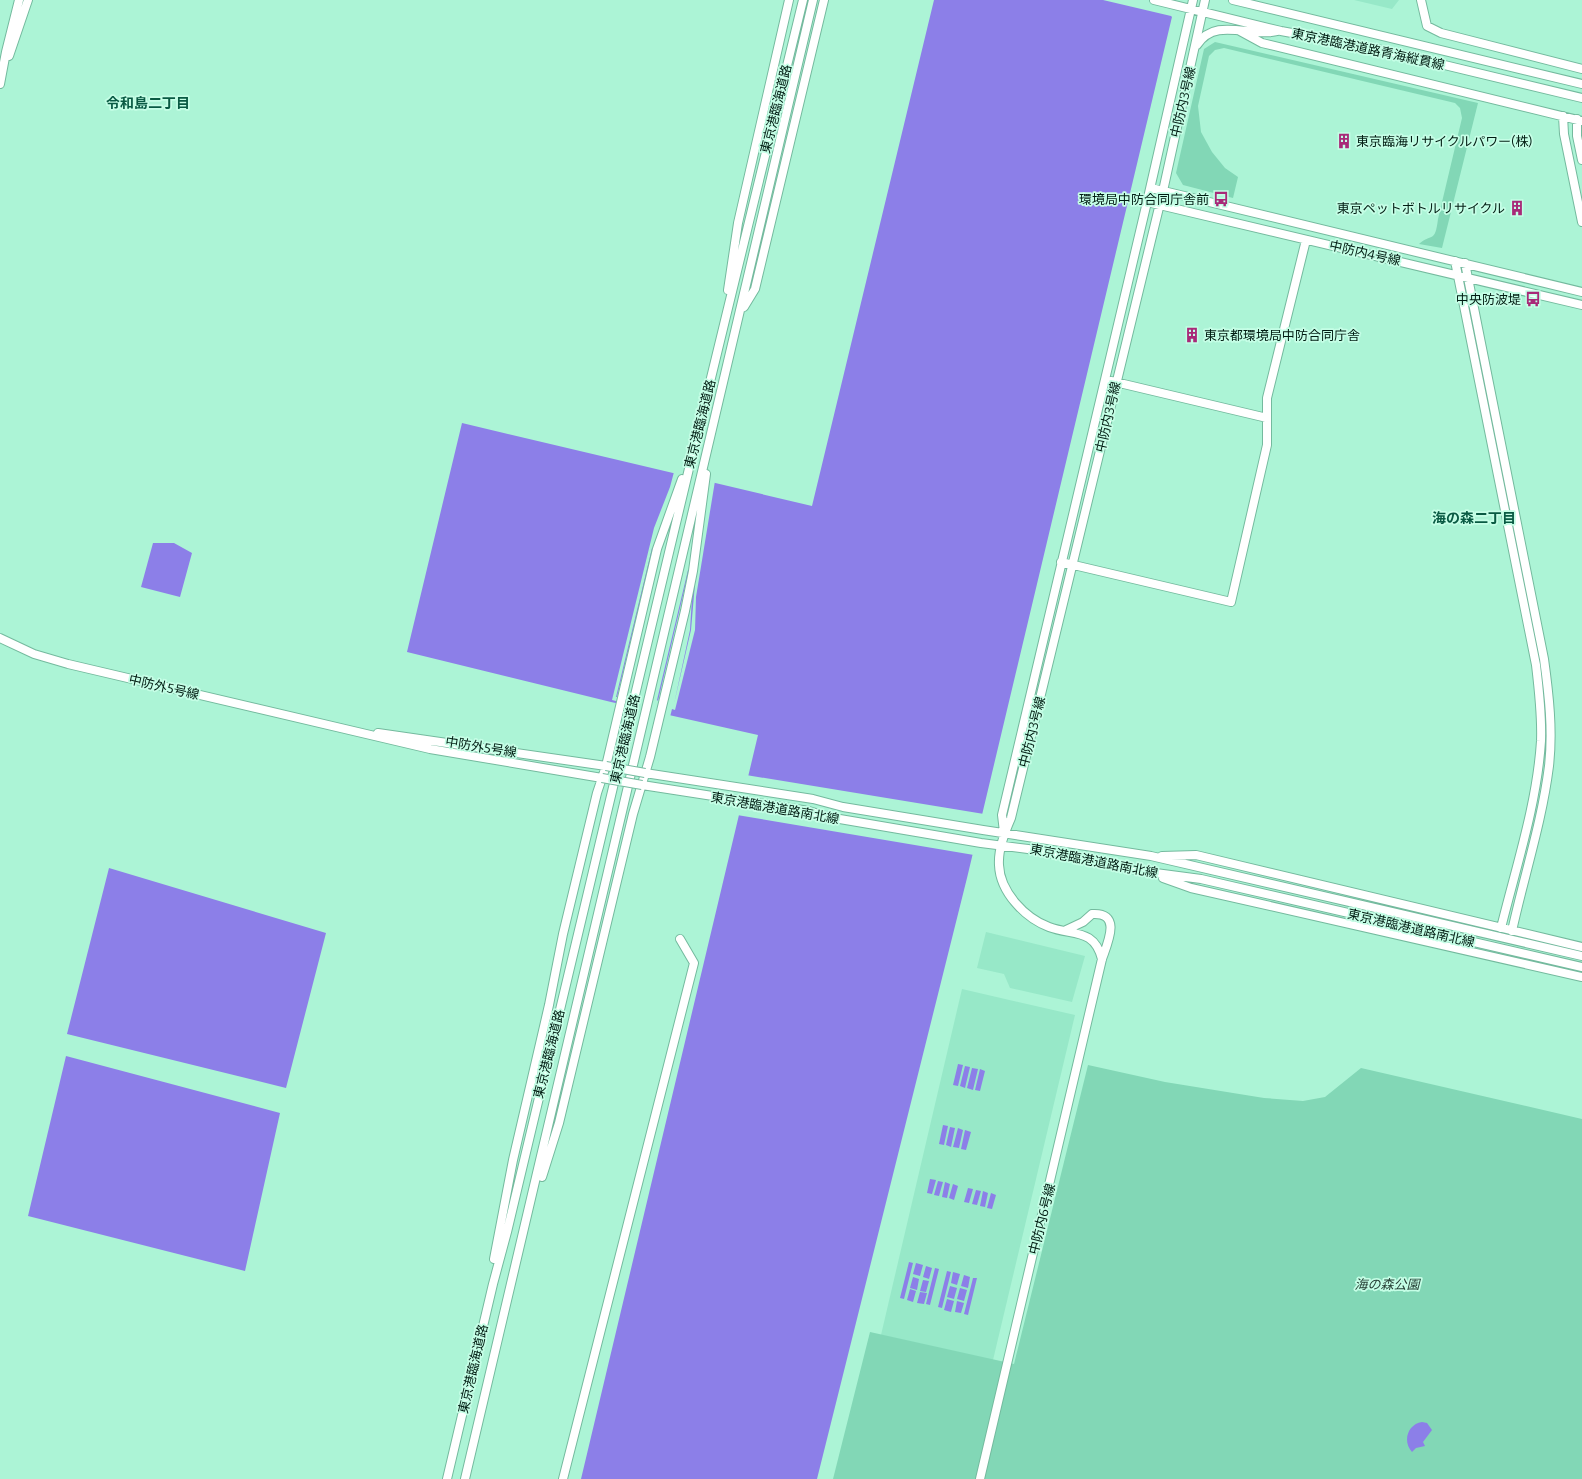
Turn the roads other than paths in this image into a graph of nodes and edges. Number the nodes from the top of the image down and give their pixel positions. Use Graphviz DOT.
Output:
graph roads {
  1 [pos="19,0"];
  2 [pos="28,0"];
  3 [pos="789,0"];
  4 [pos="803,0"];
  5 [pos="813,0"];
  6 [pos="824,0"];
  7 [pos="1154,0"];
  8 [pos="1193,0"];
  9 [pos="1205,0"];
  10 [pos="1232,0"];
  11 [pos="1421,0"];
  12 [pos="1191,9"];
  13 [pos="1202,12"];
  14 [pos="1240,31"];
  15 [pos="1281,31"];
  16 [pos="1195,47"];
  17 [pos="1582,69"];
  18 [pos="1,82"];
  19 [pos="1582,84"];
  20 [pos="1582,98"];
  21 [pos="1563,116"];
  22 [pos="1579,120"];
  23 [pos="1582,160"];
  24 [pos="1151,188"];
  25 [pos="1163,191"];
  26 [pos="1147,202"];
  27 [pos="1159,205"];
  28 [pos="1582,222"];
  29 [pos="1306,240"];
  30 [pos="1455,261"];
  31 [pos="1466,263"];
  32 [pos="1458,275"];
  33 [pos="1468,278"];
  34 [pos="1582,292"];
  35 [pos="1582,305"];
  36 [pos="740,315"];
  37 [pos="718,352"];
  38 [pos="1105,379"];
  39 [pos="1116,382"];
  40 [pos="1267,418"];
  41 [pos="708,448"];
  42 [pos="692,456"];
  43 [pos="1061,562"];
  44 [pos="1074,565"];
  45 [pos="0,638"];
  46 [pos="332,727"];
  47 [pos="606,766"];
  48 [pos="645,773"];
  49 [pos="602,778"];
  50 [pos="642,785"];
  51 [pos="1004,833"];
  52 [pos="1002,846"];
  53 [pos="1151,856"];
  54 [pos="1148,872"];
  55 [pos="1501,928"];
  56 [pos="1066,930"];
  57 [pos="1512,931"];
  58 [pos="1108,936"];
  59 [pos="680,939"];
  60 [pos="1093,940"];
  61 [pos="1582,947"];
  62 [pos="1582,956"];
  63 [pos="1102,959"];
  64 [pos="1582,967"];
  65 [pos="1582,977"];
  66 [pos="522,1239"];
  67 [pos="493,1284"];
  68 [pos="447,1479"];
  69 [pos="465,1479"];
  70 [pos="563,1479"];
  71 [pos="980,1479"];
  1 -- 18 [label="street"];
  2 -- 18 [label="street"];
  3 -- 37 [label="street"];
  4 -- 37 [label="street, 東京港臨海道路"];
  5 -- 36 [label="street, 東京港臨海道路"];
  6 -- 36 [label="street"];
  7 -- 12 [label="street, 東京港臨港道路青海縦貫線"];
  8 -- 12 [label="street, 中防内3号線"];
  9 -- 13 [label="street, 中防内3号線"];
  10 -- 19 [label="street, 東京港臨港道路青海縦貫線"];
  11 -- 17 [label="street"];
  12 -- 13 [label="street, 東京港臨港道路青海縦貫線"];
  12 -- 24 [label="street, 中防内3号線"];
  13 -- 15 [label="street, 東京港臨港道路青海縦貫線"];
  13 -- 16 [label="street, 中防内3号線"];
  14 -- 15 [label="street"];
  14 -- 16 [label="street"];
  14 -- 21 [label="street"];
  15 -- 20 [label="street, 東京港臨港道路青海縦貫線"];
  16 -- 25 [label="street, 中防内3号線"];
  21 -- 22 [label="street"];
  21 -- 28 [label="street"];
  22 -- 23 [label="street"];
  24 -- 25 [label="street, 中防内4号線"];
  24 -- 26 [label="street, 中防内3号線"];
  25 -- 27 [label="street, 中防内3号線"];
  25 -- 30 [label="street, 中防内4号線"];
  26 -- 27 [label="street, 中防内4号線"];
  26 -- 38 [label="street, 中防内3号線"];
  27 -- 29 [label="street, 中防内4号線"];
  27 -- 39 [label="street, 中防内3号線"];
  29 -- 32 [label="street, 中防内4号線"];
  29 -- 40 [label="street"];
  30 -- 31 [label="street, 中防内4号線"];
  30 -- 32 [label="street"];
  31 -- 33 [label="street"];
  31 -- 34 [label="street, 中防内4号線"];
  32 -- 33 [label="street, 中防内4号線"];
  32 -- 55 [label="street"];
  33 -- 35 [label="street, 中防内4号線"];
  33 -- 57 [label="street"];
  36 -- 41 [label="street, 東京港臨海道路"];
  37 -- 42 [label="street, 東京港臨海道路"];
  38 -- 39 [label="street"];
  38 -- 43 [label="street, 中防内3号線"];
  39 -- 40 [label="street"];
  39 -- 44 [label="street, 中防内3号線"];
  40 -- 44 [label="street"];
  41 -- 48 [label="street"];
  41 -- 66 [label="street, 東京港臨海道路"];
  42 -- 47 [label="street"];
  42 -- 67 [label="street, 東京港臨海道路"];
  43 -- 44 [label="street"];
  43 -- 51 [label="street, 中防内3号線"];
  44 -- 51 [label="street, 中防内3号線"];
  45 -- 46 [label="street, 中防外5号線"];
  46 -- 47 [label="street, 中防外5号線"];
  46 -- 49 [label="street, 中防外5号線"];
  47 -- 48 [label="street, 東京港臨港道路南北線, bridge"];
  47 -- 49 [label="street"];
  48 -- 50 [label="street"];
  48 -- 51 [label="street, 東京港臨港道路南北線"];
  49 -- 50 [label="street, 東京港臨港道路南北線, bridge"];
  49 -- 67 [label="street"];
  50 -- 52 [label="street, 東京港臨港道路南北線"];
  50 -- 66 [label="street"];
  51 -- 52 [label="street, 中防内3号線"];
  51 -- 53 [label="street, 東京港臨港道路南北線"];
  52 -- 54 [label="street, 東京港臨港道路南北線"];
  52 -- 56 [label="street"];
  53 -- 55 [label="street"];
  53 -- 62 [label="street, 東京港臨港道路南北線"];
  54 -- 64 [label="street, 東京港臨港道路南北線"];
  54 -- 65 [label="street"];
  55 -- 57 [label="street"];
  56 -- 58 [label="street, 中防内6号線"];
  56 -- 60 [label="street"];
  57 -- 61 [label="street"];
  58 -- 60 [label="street"];
  58 -- 63 [label="street, 中防内6号線"];
  59 -- 70 [label="street"];
  60 -- 63 [label="street"];
  63 -- 71 [label="street, 中防内6号線"];
  66 -- 69 [label="street, 東京港臨海道路"];
  67 -- 68 [label="street, 東京港臨海道路"];
}
